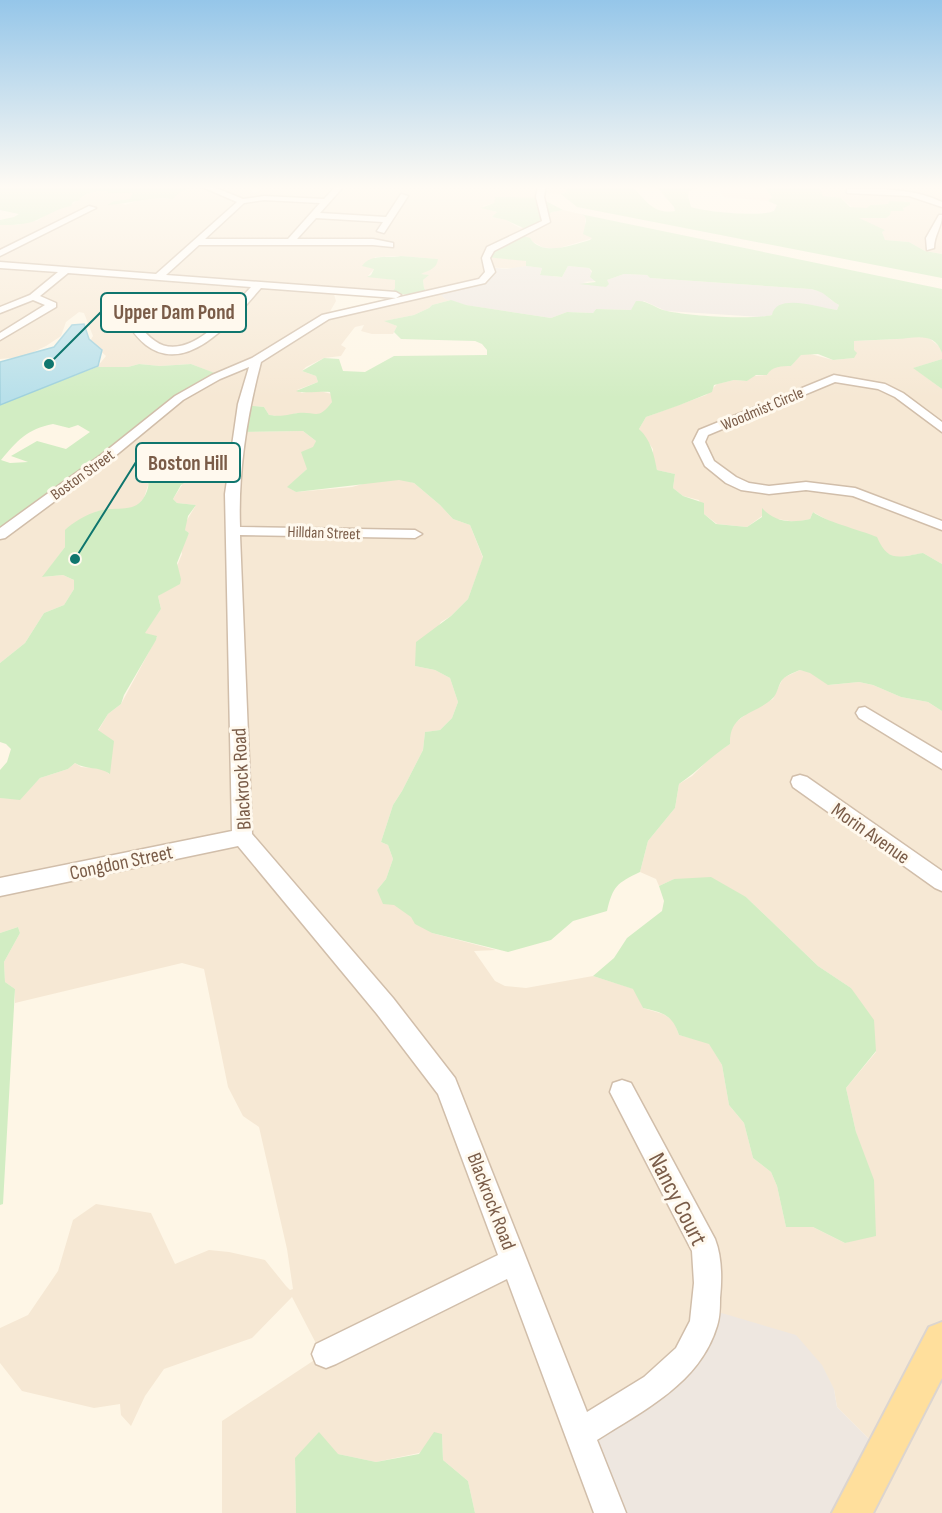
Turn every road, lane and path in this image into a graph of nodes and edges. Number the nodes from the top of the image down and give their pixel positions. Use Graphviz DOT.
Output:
graph roads {
  1 [pos="180,257"];
  2 [pos="487,257"];
  3 [pos="0,265"];
  4 [pos="66,270"];
  5 [pos="158,277"];
  6 [pos="258,285"];
  7 [pos="33,297"];
  8 [pos="419,297"];
  9 [pos="332,303"];
  10 [pos="0,310"];
  11 [pos="232,314"];
  12 [pos="0,337"];
  13 [pos="256,360"];
  14 [pos="942,428"];
  15 [pos="942,526"];
  16 [pos="234,531"];
  17 [pos="415,534"];
  18 [pos="0,535"];
  19 [pos="865,713"];
  20 [pos="942,762"];
  21 [pos="800,782"];
  22 [pos="242,837"];
  23 [pos="942,882"];
  24 [pos="0,887"];
  25 [pos="622,1092"];
  26 [pos="515,1261"];
  27 [pos="942,1340"];
  28 [pos="326,1354"];
  29 [pos="580,1434"];
  30 [pos="610,1513"];
  31 [pos="852,1513"];
  1 -- 5 [label="street"];
  2 -- 8 [label="street"];
  3 -- 4 [label="street"];
  4 -- 5 [label="street"];
  4 -- 7 [label="street"];
  5 -- 6 [label="street"];
  6 -- 9 [label="street"];
  6 -- 11 [label="street"];
  7 -- 10 [label="street"];
  7 -- 12 [label="street"];
  8 -- 9 [label="street"];
  8 -- 9 [label="street"];
  9 -- 13 [label="street"];
  11 -- 11 [label="street"];
  13 -- 16 [label="street, Blackrock Road"];
  13 -- 18 [label="street, Boston Street"];
  14 -- 15 [label="street, Woodmist Circle"];
  16 -- 17 [label="street, Hilldan Street"];
  16 -- 22 [label="street, Blackrock Road"];
  19 -- 20 [label="street"];
  21 -- 23 [label="street, Morin Avenue"];
  22 -- 24 [label="street, Congdon Street"];
  22 -- 26 [label="street, Blackrock Road"];
  25 -- 29 [label="street, Nancy Court"];
  26 -- 28 [label="street"];
  26 -- 29 [label="street, Blackrock Road"];
  27 -- 31 [label="main road"];
  29 -- 30 [label="street, Blackrock Road"];
}
